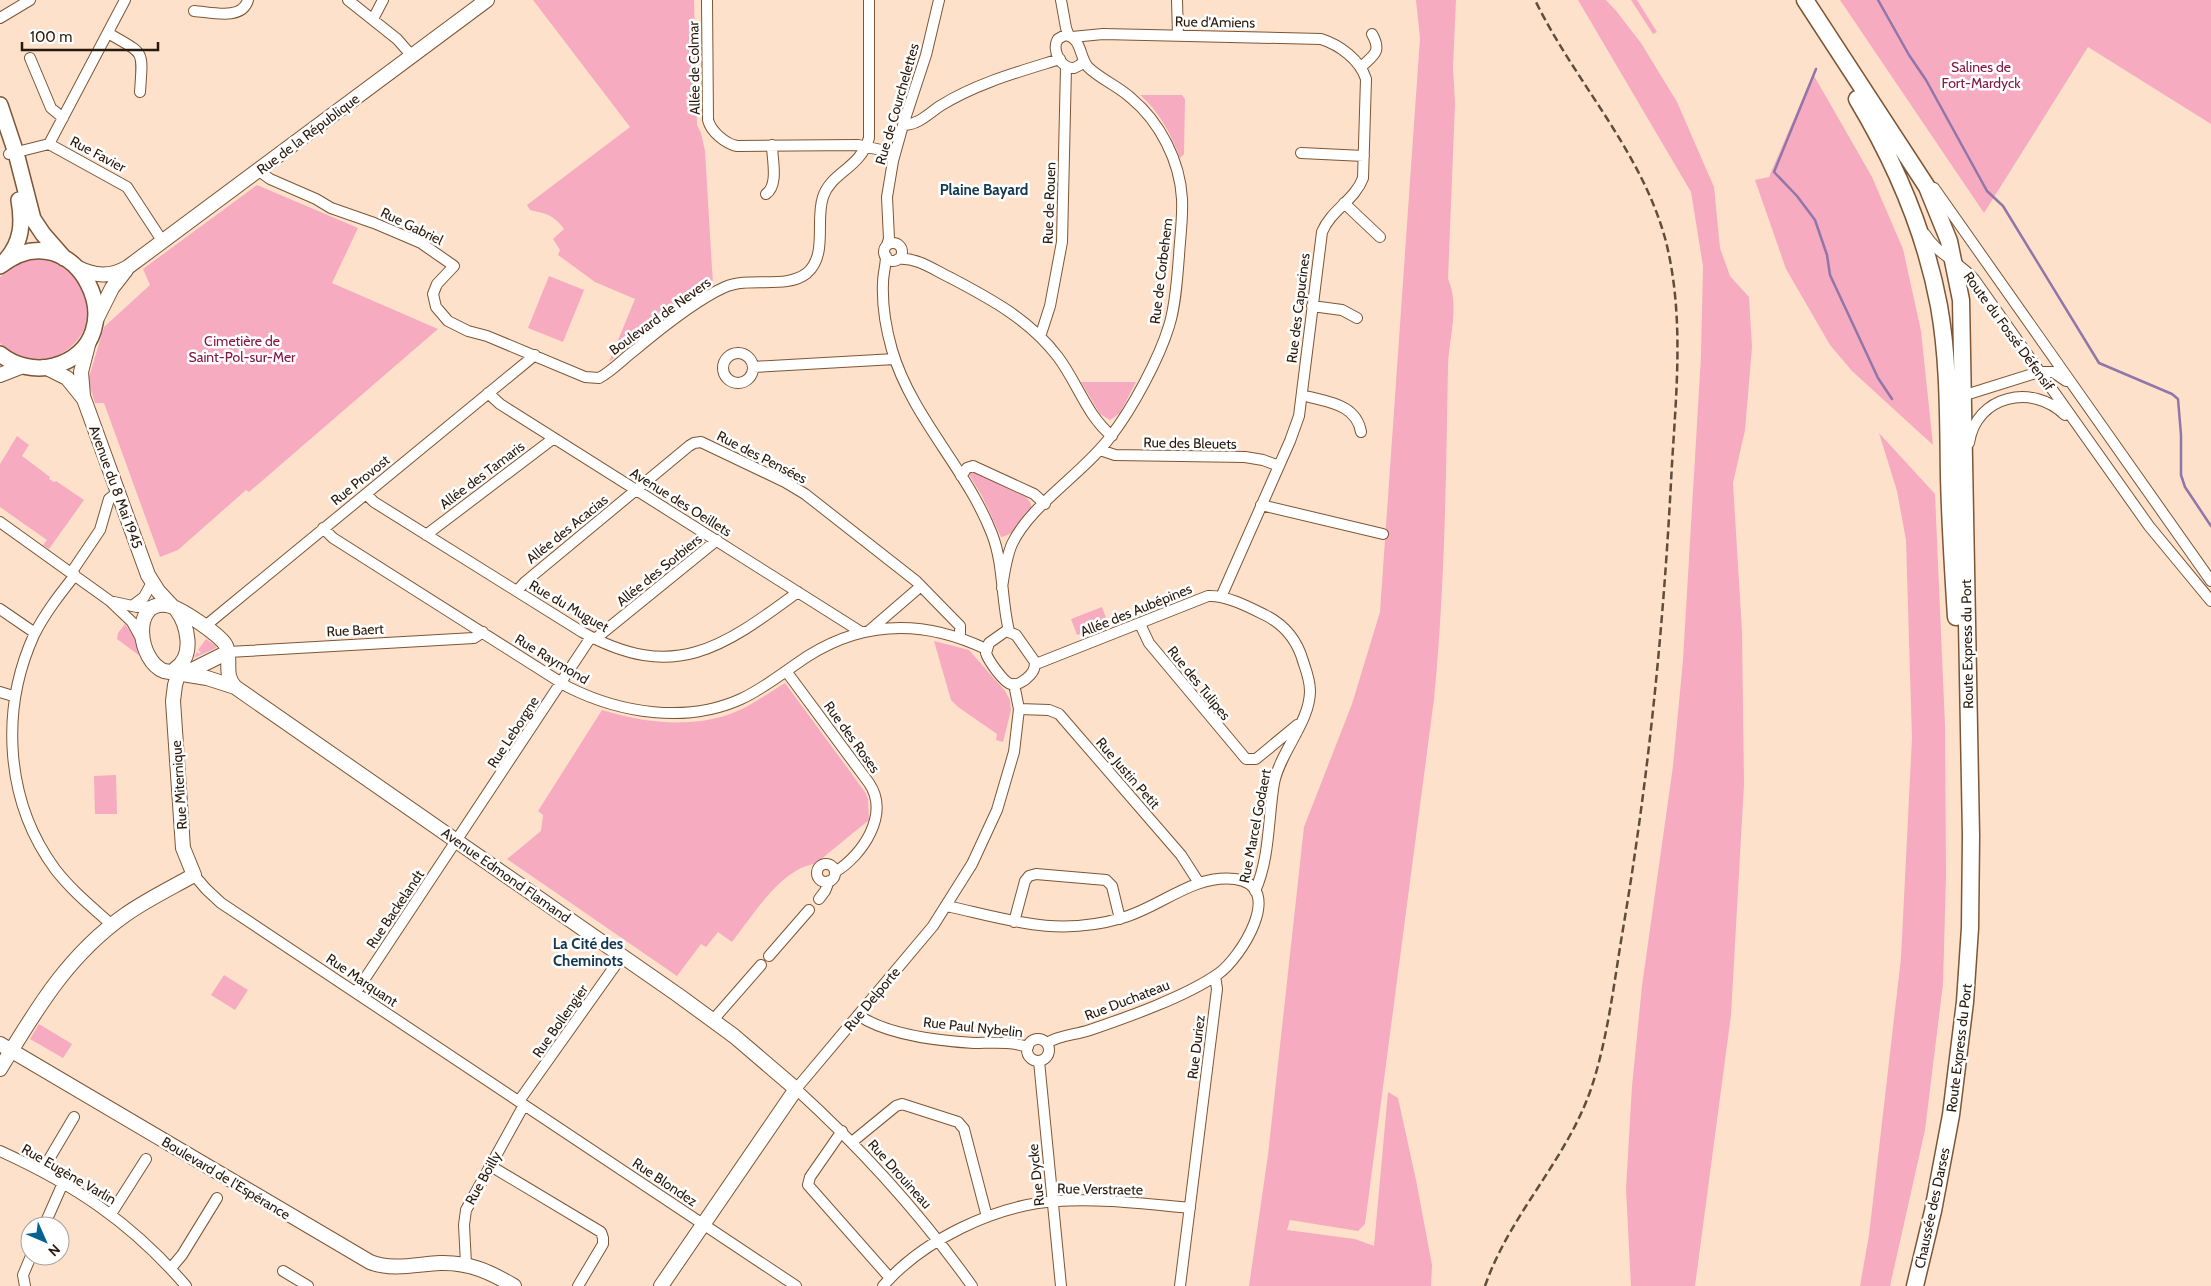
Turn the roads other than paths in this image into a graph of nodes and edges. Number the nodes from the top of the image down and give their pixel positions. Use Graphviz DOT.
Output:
graph roads {
  1 [pos="30,0"];
  2 [pos="124,0"];
  3 [pos="248,0"];
  4 [pos="348,0"];
  5 [pos="383,0"];
  6 [pos="488,0"];
  7 [pos="707,0"];
  8 [pos="869,0"];
  9 [pos="939,0"];
  10 [pos="1061,0"];
  11 [pos="1178,0"];
  12 [pos="1794,0"];
  13 [pos="1805,0"];
  14 [pos="194,11"];
  15 [pos="0,18"];
  16 [pos="373,19"];
  17 [pos="108,33"];
  18 [pos="1103,34"];
  19 [pos="1372,34"];
  20 [pos="1178,35"];
  21 [pos="1071,37"];
  22 [pos="412,56"];
  23 [pos="1841,56"];
  24 [pos="1083,57"];
  25 [pos="30,58"];
  26 [pos="1063,63"];
  27 [pos="1361,67"];
  28 [pos="140,92"];
  29 [pos="0,106"];
  30 [pos="63,118"];
  31 [pos="903,125"];
  32 [pos="2,129"];
  33 [pos="50,144"];
  34 [pos="772,145"];
  35 [pos="866,146"];
  36 [pos="1301,153"];
  37 [pos="12,154"];
  38 [pos="895,154"];
  39 [pos="1364,156"];
  40 [pos="1915,166"];
  41 [pos="259,171"];
  42 [pos="766,194"];
  43 [pos="1344,203"];
  44 [pos="1916,218"];
  45 [pos="1380,237"];
  46 [pos="163,242"];
  47 [pos="887,245"];
  48 [pos="899,245"];
  49 [pos="886,256"];
  50 [pos="898,259"];
  51 [pos="71,262"];
  52 [pos="1954,262"];
  53 [pos="2,264"];
  54 [pos="928,266"];
  55 [pos="128,268"];
  56 [pos="1312,306"];
  57 [pos="1357,318"];
  58 [pos="92,329"];
  59 [pos="1040,337"];
  60 [pos="0,354"];
  61 [pos="534,355"];
  62 [pos="895,359"];
  63 [pos="23,366"];
  64 [pos="45,367"];
  65 [pos="753,367"];
  66 [pos="2039,372"];
  67 [pos="0,374"];
  68 [pos="596,379"];
  69 [pos="2077,392"];
  70 [pos="488,393"];
  71 [pos="1302,395"];
  72 [pos="1963,396"];
  73 [pos="84,399"];
  74 [pos="1948,424"];
  75 [pos="1360,432"];
  76 [pos="1112,436"];
  77 [pos="554,438"];
  78 [pos="2087,440"];
  79 [pos="1100,450"];
  80 [pos="1966,450"];
  81 [pos="1279,466"];
  82 [pos="961,476"];
  83 [pos="637,490"];
  84 [pos="118,492"];
  85 [pos="366,494"];
  86 [pos="1045,504"];
  87 [pos="1261,506"];
  88 [pos="0,522"];
  89 [pos="323,528"];
  90 [pos="1383,534"];
  91 [pos="426,535"];
  92 [pos="717,540"];
  93 [pos="73,574"];
  94 [pos="149,580"];
  95 [pos="2211,581"];
  96 [pos="921,586"];
  97 [pos="1002,588"];
  98 [pos="517,591"];
  99 [pos="798,592"];
  100 [pos="1220,597"];
  101 [pos="110,601"];
  102 [pos="2211,601"];
  103 [pos="132,606"];
  104 [pos="173,607"];
  105 [pos="152,608"];
  106 [pos="0,609"];
  107 [pos="1140,624"];
  108 [pos="204,627"];
  109 [pos="865,631"];
  110 [pos="1009,631"];
  111 [pos="483,632"];
  112 [pos="35,634"];
  113 [pos="960,637"];
  114 [pos="593,638"];
  115 [pos="143,641"];
  116 [pos="986,649"];
  117 [pos="228,652"];
  118 [pos="1036,664"];
  119 [pos="175,669"];
  120 [pos="786,671"];
  121 [pos="561,682"];
  122 [pos="1014,684"];
  123 [pos="235,686"];
  124 [pos="0,692"];
  125 [pos="173,693"];
  126 [pos="13,696"];
  127 [pos="1309,699"];
  128 [pos="1019,709"];
  129 [pos="1299,724"];
  130 [pos="457,841"];
  131 [pos="835,872"];
  132 [pos="194,875"];
  133 [pos="829,881"];
  134 [pos="1199,882"];
  135 [pos="1255,891"];
  136 [pos="819,898"];
  137 [pos="947,906"];
  138 [pos="809,910"];
  139 [pos="1120,919"];
  140 [pos="1014,922"];
  141 [pos="112,925"];
  142 [pos="622,956"];
  143 [pos="769,956"];
  144 [pos="761,965"];
  145 [pos="1215,976"];
  146 [pos="356,992"];
  147 [pos="858,1015"];
  148 [pos="713,1020"];
  149 [pos="1047,1043"];
  150 [pos="6,1047"];
  151 [pos="1028,1047"];
  152 [pos="1039,1061"];
  153 [pos="0,1068"];
  154 [pos="796,1089"];
  155 [pos="522,1103"];
  156 [pos="74,1117"];
  157 [pos="1949,1130"];
  158 [pos="842,1131"];
  159 [pos="852,1142"];
  160 [pos="1936,1145"];
  161 [pos="0,1151"];
  162 [pos="146,1159"];
  163 [pos="489,1166"];
  164 [pos="42,1171"];
  165 [pos="63,1183"];
  166 [pos="217,1198"];
  167 [pos="1053,1201"];
  168 [pos="1190,1208"];
  169 [pos="111,1214"];
  170 [pos="48,1216"];
  171 [pos="987,1217"];
  172 [pos="703,1224"];
  173 [pos="940,1240"];
  174 [pos="466,1264"];
  175 [pos="27,1266"];
  176 [pos="170,1268"];
  177 [pos="283,1271"];
  178 [pos="890,1278"];
  179 [pos="25,1286"];
  180 [pos="186,1286"];
  181 [pos="308,1286"];
  182 [pos="514,1286"];
  183 [pos="578,1286"];
  184 [pos="661,1286"];
  185 [pos="796,1286"];
  186 [pos="883,1286"];
  187 [pos="972,1286"];
  188 [pos="1061,1286"];
  189 [pos="1180,1286"];
  190 [pos="1905,1286"];
  191 [pos="1915,1286"];
  1 -- 15 [label="street"];
  2 -- 17 [label="street"];
  3 -- 14 [label="street"];
  4 -- 16 [label="street"];
  5 -- 16 [label="street"];
  6 -- 22 [label="street, Rue de la République"];
  7 -- 34 [label="street, Allée de Colmar"];
  8 -- 35 [label="street, Boulevard de Nevers"];
  9 -- 31 [label="street, Rue de Courchelettes"];
  10 -- 21 [label="street"];
  11 -- 20 [label="street"];
  12 -- 44 [label="main road, Route du Fossé Défensif"];
  13 -- 23 [label="main road, Route du Fossé Défensif"];
  16 -- 22 [label="street"];
  17 -- 28 [label="street"];
  17 -- 30 [label="street"];
  18 -- 20 [label="street, Rue d'Amiens"];
  18 -- 21 [label="street, Rue d'Amiens"];
  18 -- 24 [label="street"];
  19 -- 27 [label="street"];
  20 -- 27 [label="street, Rue d'Amiens"];
  21 -- 24 [label="street"];
  21 -- 26 [label="street"];
  22 -- 41 [label="street, Rue de la République"];
  23 -- 40 [label="main road, Route du Fossé Défensif"];
  23 -- 69 [label="street, Route du Fossé Défensif"];
  24 -- 26 [label="street"];
  24 -- 76 [label="street, Rue de Corbehem"];
  25 -- 30 [label="street"];
  26 -- 31 [label="street"];
  26 -- 59 [label="street, Rue de Rouen"];
  27 -- 39 [label="street, Rue des Capucines"];
  29 -- 32 [label="main road"];
  30 -- 33 [label="street"];
  31 -- 38 [label="street, Rue de Courchelettes"];
  32 -- 37 [label="main road"];
  33 -- 37 [label="street"];
  33 -- 46 [label="street, Rue Favier"];
  34 -- 35 [label="street, Allée de Colmar"];
  34 -- 42 [label="street"];
  35 -- 38 [label="street, Allée de Colmar"];
  35 -- 68 [label="street, Boulevard de Nevers"];
  36 -- 39 [label="street"];
  37 -- 51 [label="main road"];
  37 -- 53 [label="main road"];
  38 -- 47 [label="street, Rue de Courchelettes"];
  39 -- 43 [label="street, Rue des Capucines"];
  40 -- 52 [label="main road, Route Express du Port"];
  41 -- 46 [label="street, Rue de la République"];
  41 -- 61 [label="street, Rue Gabriel"];
  43 -- 45 [label="street"];
  43 -- 56 [label="street, Rue des Capucines"];
  44 -- 52 [label="street, Route du Fossé Défensif"];
  44 -- 74 [label="main road, Route Express du Port"];
  46 -- 55 [label="street, Rue de la République"];
  47 -- 48 [label="street"];
  47 -- 49 [label="street"];
  48 -- 50 [label="street"];
  48 -- 54 [label="street"];
  49 -- 50 [label="street"];
  49 -- 62 [label="street"];
  50 -- 54 [label="street"];
  51 -- 53 [label="main road"];
  51 -- 55 [label="street, Rue de la République"];
  51 -- 58 [label="main road"];
  52 -- 66 [label="street, Route du Fossé Défensif"];
  52 -- 72 [label="main road, Route Express du Port"];
  54 -- 59 [label="street"];
  55 -- 58 [label="street, Rue de la République"];
  56 -- 57 [label="street"];
  56 -- 71 [label="street, Rue des Capucines"];
  58 -- 64 [label="main road"];
  58 -- 73 [label="street, Avenue du 8 Mai 1945"];
  59 -- 76 [label="street"];
  60 -- 63 [label="main road"];
  61 -- 68 [label="street, Rue Gabriel"];
  61 -- 70 [label="street, Rue Provost"];
  62 -- 65 [label="street"];
  62 -- 82 [label="street"];
  63 -- 64 [label="main road"];
  63 -- 67 [label="street"];
  64 -- 73 [label="street, Avenue du 8 Mai 1945"];
  66 -- 69 [label="street"];
  66 -- 72 [label="street"];
  66 -- 78 [label="street, Route du Fossé Défensif"];
  69 -- 95 [label="street, Route du Fossé Défensif"];
  70 -- 77 [label="street, Avenue des Oeillets"];
  70 -- 85 [label="street, Rue Provost"];
  71 -- 75 [label="street"];
  71 -- 81 [label="street, Rue des Capucines"];
  72 -- 74 [label="street"];
  72 -- 80 [label="main road, Route Express du Port"];
  73 -- 84 [label="street, Avenue du 8 Mai 1945"];
  74 -- 160 [label="main road, Route Express du Port"];
  76 -- 79 [label="street, Rue de Corbehem"];
  77 -- 83 [label="street, Avenue des Oeillets"];
  77 -- 91 [label="street, Allée des Tamaris"];
  78 -- 80 [label="street"];
  78 -- 102 [label="street, Route du Fossé Défensif"];
  79 -- 81 [label="street, Rue des Bleuets"];
  79 -- 86 [label="street, Rue de Corbehem"];
  80 -- 157 [label="main road, Route Express du Port"];
  81 -- 87 [label="street, Rue des Capucines"];
  82 -- 86 [label="street"];
  82 -- 97 [label="street"];
  83 -- 92 [label="street, Avenue des Oeillets"];
  83 -- 96 [label="street, Rue des Pensées"];
  83 -- 98 [label="street, Allée des Acacias"];
  84 -- 93 [label="street"];
  84 -- 94 [label="street, Avenue du 8 Mai 1945"];
  85 -- 89 [label="street, Rue Provost"];
  85 -- 91 [label="street, Rue du Muguet"];
  86 -- 97 [label="street, Rue de Corbehem"];
  87 -- 90 [label="street"];
  87 -- 100 [label="street, Rue des Capucines"];
  88 -- 93 [label="street"];
  89 -- 108 [label="street, Rue Provost"];
  89 -- 111 [label="street, Rue Raymond"];
  91 -- 98 [label="street, Rue du Muguet"];
  92 -- 99 [label="street, Avenue des Oeillets"];
  92 -- 114 [label="street, Allée des Sorbiers"];
  93 -- 101 [label="street"];
  93 -- 112 [label="street"];
  94 -- 103 [label="street"];
  94 -- 104 [label="street"];
  94 -- 105 [label="street"];
  96 -- 109 [label="street"];
  96 -- 113 [label="street, Rue des Pensées"];
  97 -- 110 [label="street"];
  98 -- 114 [label="street, Rue du Muguet"];
  99 -- 109 [label="street, Avenue des Oeillets"];
  99 -- 114 [label="street, Rue du Muguet"];
  100 -- 107 [label="street, Allée des Aubépines"];
  100 -- 127 [label="street, Allée des Aubépines"];
  101 -- 103 [label="street"];
  101 -- 115 [label="street"];
  103 -- 105 [label="street"];
  104 -- 105 [label="street"];
  104 -- 108 [label="street"];
  104 -- 119 [label="street"];
  105 -- 115 [label="street"];
  106 -- 112 [label="street"];
  107 -- 118 [label="street, Allée des Aubépines"];
  107 -- 129 [label="street, Rue des Tulipes"];
  108 -- 117 [label="street"];
  109 -- 113 [label="street, Rue Raymond"];
  109 -- 120 [label="street, Rue Raymond"];
  110 -- 116 [label="street"];
  110 -- 118 [label="street"];
  111 -- 117 [label="street, Rue Baert"];
  111 -- 121 [label="street, Rue Raymond"];
  112 -- 126 [label="street"];
  113 -- 116 [label="street, Rue Raymond"];
  114 -- 121 [label="street, Rue Leborgne"];
  115 -- 119 [label="street"];
  116 -- 122 [label="street"];
  117 -- 119 [label="street"];
  117 -- 123 [label="street"];
  118 -- 122 [label="street"];
  119 -- 123 [label="street"];
  119 -- 125 [label="street"];
  119 -- 125 [label="street"];
  120 -- 121 [label="street, Rue Raymond"];
  120 -- 131 [label="street, Rue des Roses"];
  121 -- 130 [label="street, Rue Leborgne"];
  122 -- 128 [label="street, Rue Delporte"];
  123 -- 130 [label="street, Avenue Edmond Flamand"];
  124 -- 126 [label="street"];
  125 -- 132 [label="street, Rue Miternique"];
  126 -- 141 [label="street"];
  127 -- 129 [label="street, Rue Marcel Godaert"];
  128 -- 134 [label="street, Rue Justin Petit"];
  128 -- 137 [label="street, Rue Delporte"];
  129 -- 135 [label="street, Rue Marcel Godaert"];
  130 -- 142 [label="street, Avenue Edmond Flamand"];
  130 -- 146 [label="street, Rue Backelandt"];
  131 -- 133 [label="street, Rue des Roses"];
  131 -- 133 [label="street"];
  132 -- 141 [label="street"];
  132 -- 146 [label="street, Rue Marquant"];
  133 -- 136 [label="street, Rue des Roses"];
  134 -- 135 [label="street"];
  134 -- 139 [label="street"];
  135 -- 145 [label="street, Rue Marcel Godaert"];
  137 -- 140 [label="street"];
  137 -- 147 [label="street, Rue Delporte"];
  138 -- 143 [label="street"];
  139 -- 140 [label="street"];
  139 -- 140 [label="street"];
  141 -- 150 [label="street"];
  142 -- 148 [label="street, Avenue Edmond Flamand"];
  142 -- 155 [label="street, Rue Bollengier"];
  144 -- 148 [label="street"];
  145 -- 149 [label="street, Rue Duchateau"];
  145 -- 168 [label="street, Rue Duriez"];
  146 -- 155 [label="street, Rue Marquant"];
  147 -- 151 [label="street, Rue Paul Nybelin"];
  147 -- 154 [label="street, Rue Delporte"];
  148 -- 154 [label="street, Avenue Edmond Flamand"];
  149 -- 151 [label="street"];
  149 -- 152 [label="street, Rue Dycke"];
  150 -- 153 [label="street"];
  150 -- 174 [label="street, Boulevard de l'Espérance"];
  151 -- 152 [label="street"];
  152 -- 167 [label="street, Rue Dycke"];
  154 -- 158 [label="street, Rue Drouineau"];
  154 -- 172 [label="street, Rue Delporte"];
  155 -- 163 [label="street, Rue Boilly"];
  155 -- 172 [label="street, Rue Blondez"];
  156 -- 164 [label="street"];
  157 -- 191 [label="main road, Chaussée des Darses"];
  158 -- 159 [label="street, Rue Drouineau"];
  158 -- 178 [label="street"];
  159 -- 171 [label="street"];
  159 -- 173 [label="street, Rue Drouineau"];
  160 -- 190 [label="main road, Chaussée des Darses"];
  161 -- 164 [label="street, Rue Eugène Varlin"];
  162 -- 169 [label="street"];
  163 -- 174 [label="street, Rue Boilly"];
  163 -- 183 [label="street"];
  164 -- 165 [label="street, Rue Eugène Varlin"];
  165 -- 169 [label="street, Rue Eugène Varlin"];
  165 -- 170 [label="street"];
  166 -- 176 [label="street"];
  167 -- 168 [label="street, Rue Verstraete"];
  167 -- 171 [label="street, Rue Verstraete"];
  167 -- 188 [label="street, Rue Dycke"];
  168 -- 189 [label="street, Rue Duriez"];
  169 -- 176 [label="street, Rue Eugène Varlin"];
  171 -- 173 [label="street, Rue Verstraete"];
  172 -- 184 [label="street, Rue Delporte"];
  172 -- 185 [label="street, Rue Blondez"];
  173 -- 178 [label="street, Rue Verstraete"];
  173 -- 187 [label="street, Rue Drouineau"];
  174 -- 182 [label="street"];
  175 -- 179 [label="street"];
  176 -- 180 [label="street, Rue Eugène Varlin"];
  177 -- 181 [label="street"];
  178 -- 186 [label="street, Rue Verstraete"];
}
